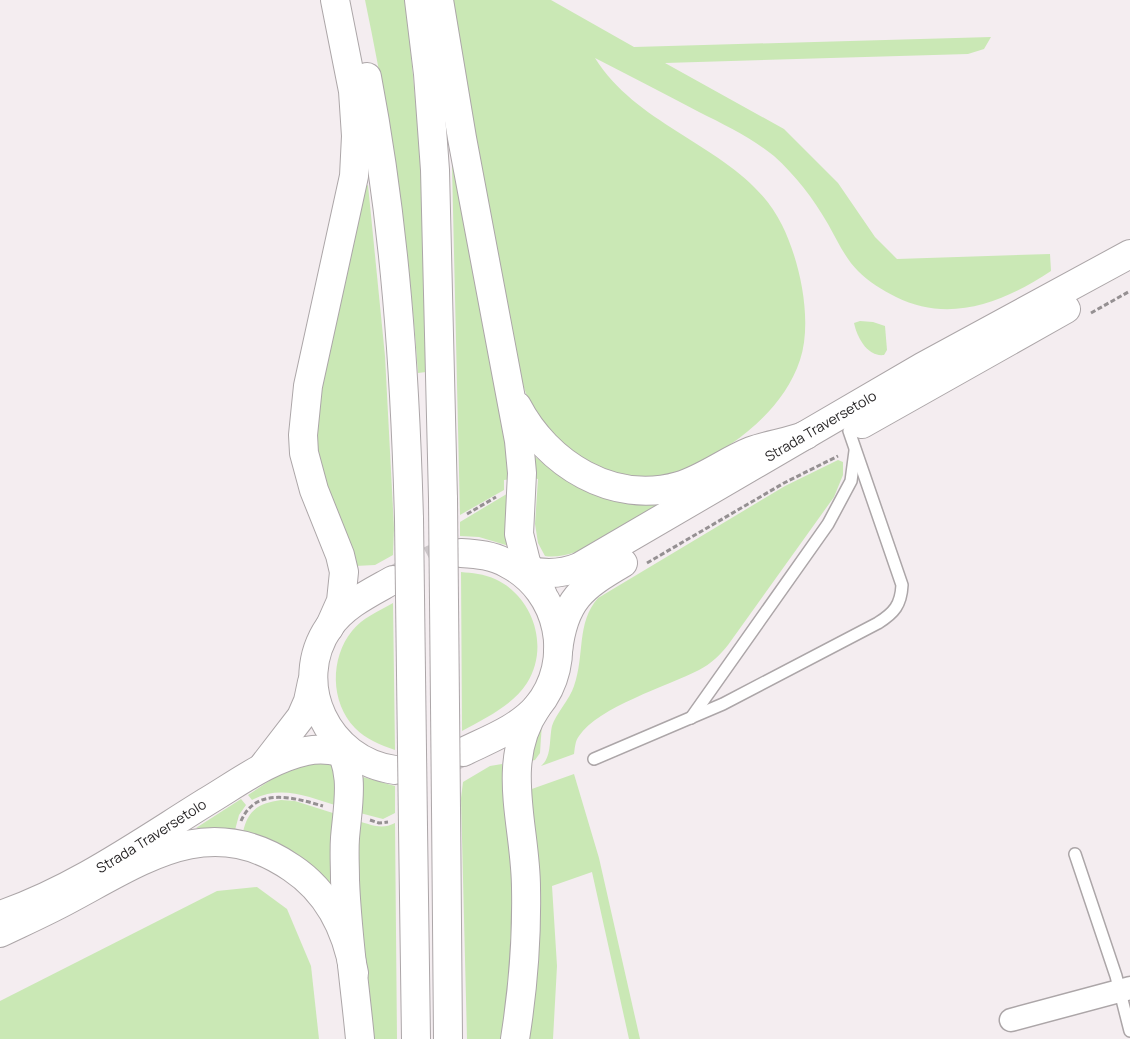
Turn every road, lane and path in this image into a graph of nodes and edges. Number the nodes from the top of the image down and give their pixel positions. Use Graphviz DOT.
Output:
graph roads {
  1 [pos="334,0"];
  2 [pos="351,0"];
  3 [pos="419,0"];
  4 [pos="439,0"];
  5 [pos="1130,254"];
  6 [pos="1130,274"];
  7 [pos="509,379"];
  8 [pos="806,435"];
  9 [pos="852,439"];
  10 [pos="461,553"];
  11 [pos="641,567"];
  12 [pos="526,576"];
  13 [pos="393,580"];
  14 [pos="329,628"];
  15 [pos="558,651"];
  16 [pos="314,669"];
  17 [pos="536,707"];
  18 [pos="690,719"];
  19 [pos="345,750"];
  20 [pos="463,752"];
  21 [pos="594,759"];
  22 [pos="264,766"];
  23 [pos="395,770"];
  24 [pos="1075,854"];
  25 [pos="34,902"];
  26 [pos="0,914"];
  27 [pos="0,932"];
  28 [pos="354,973"];
  29 [pos="1125,989"];
  30 [pos="1011,1020"];
  31 [pos="1130,1030"];
  32 [pos="360,1039"];
  33 [pos="416,1039"];
  34 [pos="448,1039"];
  35 [pos="515,1039"];
  1 -- 14 [label="main road"];
  2 -- 33 [label="main road, bridge"];
  3 -- 34 [label="main road, bridge"];
  4 -- 7 [label="main road"];
  5 -- 8 [label="main road, Strada Traversetolo"];
  6 -- 9 [label="main road, Strada Traversetolo"];
  7 -- 8 [label="main road"];
  7 -- 12 [label="main road"];
  8 -- 12 [label="main road, Strada Traversetolo"];
  9 -- 11 [label="path"];
  9 -- 15 [label="main road, Strada Traversetolo"];
  9 -- 18 [label="lane"];
  9 -- 18 [label="lane"];
  10 -- 12 [label="main road, Strada Traversetolo"];
  12 -- 15 [label="main road, Strada Traversetolo"];
  13 -- 14 [label="main road"];
  14 -- 16 [label="main road"];
  15 -- 17 [label="main road, Strada Traversetolo"];
  16 -- 19 [label="main road"];
  16 -- 22 [label="main road"];
  17 -- 20 [label="main road, Strada Traversetolo"];
  17 -- 35 [label="main road"];
  18 -- 21 [label="lane"];
  19 -- 22 [label="main road"];
  19 -- 23 [label="main road"];
  19 -- 28 [label="main road"];
  22 -- 25 [label="main road, Strada Traversetolo"];
  24 -- 29 [label="lane"];
  25 -- 26 [label="main road, Strada Traversetolo"];
  25 -- 27 [label="main road, Strada Traversetolo"];
  27 -- 28 [label="main road"];
  28 -- 32 [label="main road"];
  29 -- 30 [label="street"];
  29 -- 31 [label="lane"];
}
